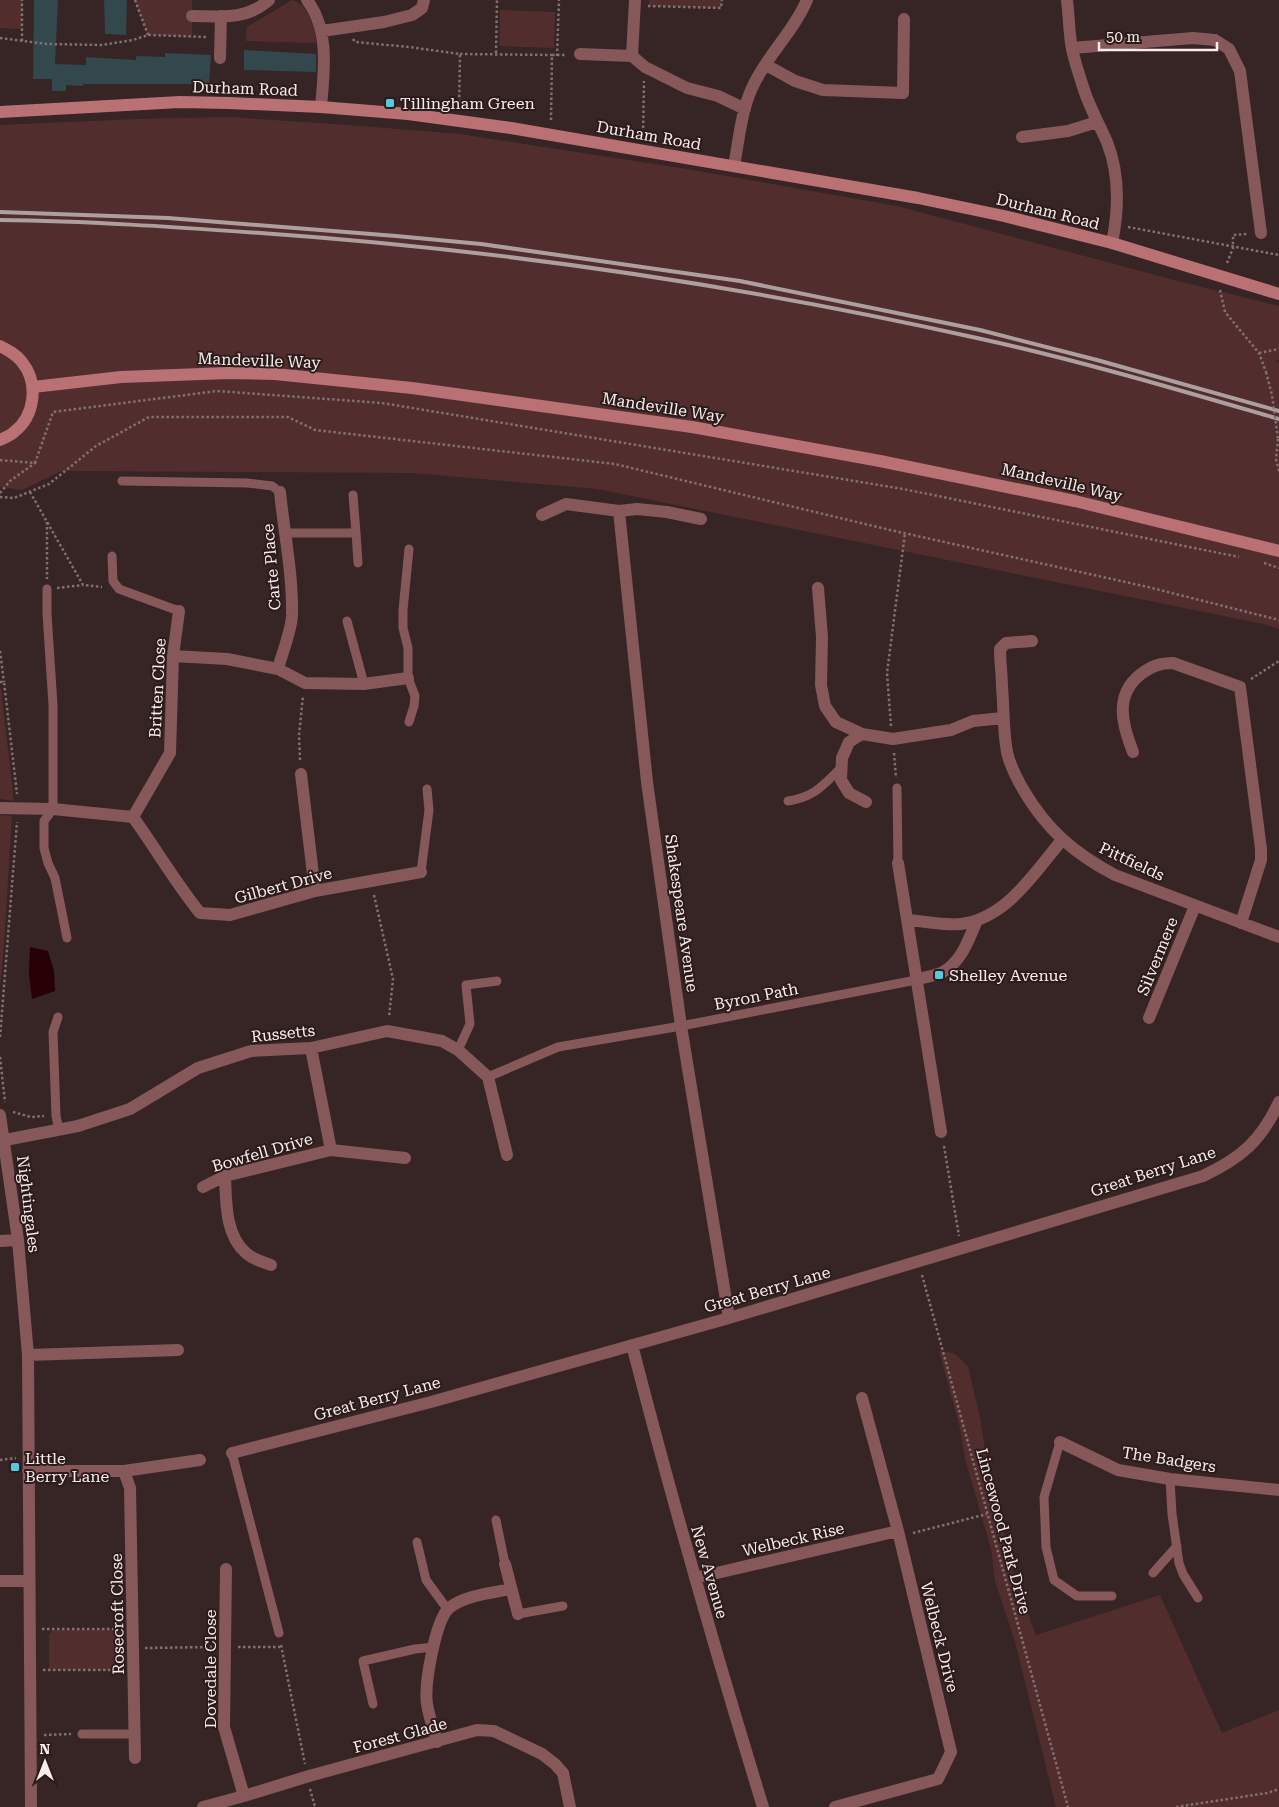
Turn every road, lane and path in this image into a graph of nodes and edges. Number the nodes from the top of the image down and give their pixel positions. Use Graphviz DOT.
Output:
graph roads {
  1 [pos="22,0"];
  2 [pos="135,0"];
  3 [pos="269,0"];
  4 [pos="307,0"];
  5 [pos="424,0"];
  6 [pos="497,0"];
  7 [pos="560,0"];
  8 [pos="722,0"];
  9 [pos="807,0"];
  10 [pos="1067,0"];
  11 [pos="634,3"];
  12 [pos="192,16"];
  13 [pos="221,16"];
  14 [pos="904,19"];
  15 [pos="345,28"];
  16 [pos="322,31"];
  17 [pos="148,35"];
  18 [pos="0,38"];
  19 [pos="220,38"];
  20 [pos="22,41"];
  21 [pos="1072,48"];
  22 [pos="460,54"];
  23 [pos="496,54"];
  24 [pos="580,54"];
  25 [pos="552,55"];
  26 [pos="557,56"];
  27 [pos="632,56"];
  28 [pos="220,58"];
  29 [pos="766,65"];
  30 [pos="644,67"];
  31 [pos="321,107"];
  32 [pos="745,109"];
  33 [pos="0,112"];
  34 [pos="458,121"];
  35 [pos="1096,122"];
  36 [pos="550,135"];
  37 [pos="1022,137"];
  38 [pos="643,152"];
  39 [pos="734,166"];
  40 [pos="1116,225"];
  41 [pos="1261,232"];
  42 [pos="1112,244"];
  43 [pos="1233,248"];
  44 [pos="1279,255"];
  45 [pos="1221,277"];
  46 [pos="1279,294"];
  47 [pos="0,346"];
  48 [pos="1279,350"];
  49 [pos="1259,352"];
  50 [pos="33,387"];
  51 [pos="1278,439"];
  52 [pos="0,440"];
  53 [pos="0,460"];
  54 [pos="35,463"];
  55 [pos="1279,471"];
  56 [pos="122,481"];
  57 [pos="30,492"];
  58 [pos="280,492"];
  59 [pos="0,493"];
  60 [pos="353,495"];
  61 [pos="619,511"];
  62 [pos="542,515"];
  63 [pos="701,519"];
  64 [pos="47,521"];
  65 [pos="284,533"];
  66 [pos="356,533"];
  67 [pos="905,534"];
  68 [pos="408,549"];
  69 [pos="1279,551"];
  70 [pos="112,556"];
  71 [pos="1239,557"];
  72 [pos="1258,561"];
  73 [pos="358,563"];
  74 [pos="1279,568"];
  75 [pos="83,585"];
  76 [pos="818,588"];
  77 [pos="47,589"];
  78 [pos="119,589"];
  79 [pos="179,611"];
  80 [pos="347,621"];
  81 [pos="1032,641"];
  82 [pos="0,651"];
  83 [pos="173,656"];
  84 [pos="1279,661"];
  85 [pos="278,668"];
  86 [pos="408,678"];
  87 [pos="2,682"];
  88 [pos="305,683"];
  89 [pos="364,684"];
  90 [pos="1240,687"];
  91 [pos="1003,718"];
  92 [pos="408,722"];
  93 [pos="862,734"];
  94 [pos="893,739"];
  95 [pos="1132,752"];
  96 [pos="842,767"];
  97 [pos="301,774"];
  98 [pos="427,788"];
  99 [pos="897,788"];
  100 [pos="788,801"];
  101 [pos="866,802"];
  102 [pos="0,808"];
  103 [pos="17,809"];
  104 [pos="53,809"];
  105 [pos="133,817"];
  106 [pos="1062,840"];
  107 [pos="898,863"];
  108 [pos="421,872"];
  109 [pos="370,880"];
  110 [pos="315,891"];
  111 [pos="1195,906"];
  112 [pos="907,920"];
  113 [pos="978,920"];
  114 [pos="1241,923"];
  115 [pos="67,938"];
  116 [pos="1279,938"];
  117 [pos="916,980"];
  118 [pos="497,981"];
  119 [pos="58,1017"];
  120 [pos="1149,1018"];
  121 [pos="681,1026"];
  122 [pos="387,1031"];
  123 [pos="0,1038"];
  124 [pos="311,1048"];
  125 [pos="458,1050"];
  126 [pos="0,1057"];
  127 [pos="488,1077"];
  128 [pos="1279,1102"];
  129 [pos="5,1109"];
  130 [pos="56,1116"];
  131 [pos="59,1130"];
  132 [pos="941,1132"];
  133 [pos="5,1140"];
  134 [pos="331,1150"];
  135 [pos="507,1155"];
  136 [pos="405,1158"];
  137 [pos="225,1176"];
  138 [pos="203,1187"];
  139 [pos="18,1240"];
  140 [pos="0,1242"];
  141 [pos="963,1248"];
  142 [pos="918,1262"];
  143 [pos="271,1265"];
  144 [pos="729,1318"];
  145 [pos="632,1344"];
  146 [pos="178,1350"];
  147 [pos="28,1355"];
  148 [pos="862,1398"];
  149 [pos="1060,1442"];
  150 [pos="232,1453"];
  151 [pos="200,1460"];
  152 [pos="28,1471"];
  153 [pos="124,1471"];
  154 [pos="1170,1479"];
  155 [pos="1279,1490"];
  156 [pos="987,1514"];
  157 [pos="496,1520"];
  158 [pos="899,1534"];
  159 [pos="417,1542"];
  160 [pos="1177,1546"];
  161 [pos="505,1564"];
  162 [pos="226,1570"];
  163 [pos="1153,1573"];
  164 [pos="695,1578"];
  165 [pos="0,1581"];
  166 [pos="29,1581"];
  167 [pos="511,1589"];
  168 [pos="1112,1596"];
  169 [pos="1198,1598"];
  170 [pos="563,1606"];
  171 [pos="448,1610"];
  172 [pos="518,1614"];
  173 [pos="133,1628"];
  174 [pos="35,1630"];
  175 [pos="279,1634"];
  176 [pos="281,1646"];
  177 [pos="225,1647"];
  178 [pos="434,1647"];
  179 [pos="134,1648"];
  180 [pos="134,1669"];
  181 [pos="30,1670"];
  182 [pos="373,1704"];
  183 [pos="82,1734"];
  184 [pos="134,1734"];
  185 [pos="30,1735"];
  186 [pos="437,1742"];
  187 [pos="135,1758"];
  188 [pos="309,1776"];
  189 [pos="1279,1788"];
  190 [pos="244,1796"];
  191 [pos="31,1807"];
  192 [pos="203,1807"];
  193 [pos="570,1807"];
  194 [pos="763,1807"];
  195 [pos="835,1807"];
  196 [pos="1068,1807"];
  197 [pos="1176,1807"];
  1 -- 20 [label="path"];
  2 -- 17 [label="path"];
  3 -- 13 [label="street"];
  4 -- 16 [label="street"];
  5 -- 15 [label="street"];
  6 -- 23 [label="path"];
  7 -- 26 [label="path"];
  8 -- 11 [label="path"];
  9 -- 29 [label="street"];
  10 -- 21 [label="street"];
  11 -- 27 [label="street"];
  12 -- 13 [label="street"];
  13 -- 19 [label="street"];
  14 -- 29 [label="street"];
  15 -- 16 [label="street"];
  15 -- 22 [label="path"];
  16 -- 31 [label="street"];
  17 -- 19 [label="path"];
  17 -- 20 [label="path"];
  18 -- 20 [label="path"];
  19 -- 28 [label="street"];
  21 -- 35 [label="street"];
  21 -- 41 [label="street"];
  22 -- 23 [label="path"];
  22 -- 34 [label="path"];
  23 -- 25 [label="path"];
  24 -- 26 [label="path"];
  24 -- 27 [label="street"];
  25 -- 26 [label="path"];
  25 -- 36 [label="path"];
  27 -- 30 [label="street"];
  29 -- 32 [label="street"];
  30 -- 32 [label="street"];
  30 -- 38 [label="path"];
  31 -- 33 [label="main road, Durham Road"];
  31 -- 34 [label="main road, Durham Road"];
  32 -- 39 [label="street"];
  34 -- 36 [label="main road, Durham Road"];
  35 -- 37 [label="street"];
  35 -- 40 [label="street"];
  36 -- 38 [label="main road, Durham Road"];
  38 -- 39 [label="main road, Durham Road"];
  39 -- 42 [label="main road, Durham Road"];
  40 -- 42 [label="street"];
  40 -- 43 [label="path"];
  41 -- 43 [label="path"];
  42 -- 45 [label="main road, Durham Road"];
  43 -- 44 [label="path"];
  43 -- 45 [label="path"];
  45 -- 46 [label="main road, Durham Road"];
  45 -- 49 [label="path"];
  47 -- 50 [label="main road"];
  48 -- 49 [label="path"];
  49 -- 51 [label="path, bridge"];
  50 -- 52 [label="main road"];
  50 -- 69 [label="main road, Mandeville Way"];
  51 -- 55 [label="path"];
  53 -- 54 [label="path"];
  54 -- 59 [label="path"];
  54 -- 71 [label="path"];
  56 -- 58 [label="lane"];
  57 -- 64 [label="path"];
  58 -- 65 [label="street, Carte Place"];
  60 -- 66 [label="lane"];
  61 -- 62 [label="street"];
  61 -- 63 [label="street"];
  61 -- 121 [label="street, Shakespeare Avenue"];
  64 -- 75 [label="path"];
  64 -- 77 [label="path"];
  65 -- 66 [label="lane"];
  65 -- 85 [label="street, Carte Place"];
  66 -- 73 [label="lane"];
  67 -- 94 [label="path"];
  68 -- 86 [label="lane"];
  70 -- 78 [label="lane"];
  72 -- 74 [label="path"];
  75 -- 77 [label="path"];
  75 -- 78 [label="path"];
  76 -- 93 [label="street"];
  77 -- 104 [label="lane"];
  78 -- 79 [label="lane"];
  79 -- 83 [label="street, Britten Close"];
  80 -- 89 [label="lane"];
  81 -- 91 [label="street, Pittfields"];
  82 -- 87 [label="path"];
  83 -- 85 [label="street"];
  83 -- 105 [label="street, Britten Close"];
  84 -- 90 [label="path"];
  85 -- 88 [label="street"];
  86 -- 89 [label="street"];
  86 -- 92 [label="lane"];
  87 -- 103 [label="path"];
  88 -- 89 [label="street"];
  88 -- 97 [label="path"];
  90 -- 95 [label="street"];
  90 -- 114 [label="street"];
  91 -- 94 [label="street"];
  91 -- 106 [label="street, Pittfields"];
  93 -- 94 [label="street"];
  93 -- 96 [label="street"];
  94 -- 99 [label="path"];
  96 -- 100 [label="lane"];
  96 -- 101 [label="street"];
  97 -- 110 [label="street"];
  98 -- 108 [label="lane"];
  99 -- 107 [label="lane"];
  102 -- 103 [label="street"];
  103 -- 104 [label="street"];
  103 -- 123 [label="path"];
  104 -- 105 [label="street"];
  104 -- 115 [label="lane"];
  105 -- 110 [label="street, Gilbert Drive"];
  106 -- 111 [label="street, Pittfields"];
  106 -- 113 [label="street"];
  107 -- 112 [label="street"];
  108 -- 109 [label="street, Gilbert Drive"];
  109 -- 110 [label="street, Gilbert Drive"];
  109 -- 122 [label="path"];
  111 -- 114 [label="street, Pittfields"];
  111 -- 120 [label="street, Silvermere"];
  112 -- 113 [label="street"];
  112 -- 117 [label="street"];
  113 -- 117 [label="street"];
  114 -- 116 [label="street, Pittfields"];
  117 -- 121 [label="lane, Byron Path"];
  117 -- 132 [label="street"];
  118 -- 125 [label="lane"];
  119 -- 130 [label="lane"];
  121 -- 127 [label="lane, Byron Path"];
  121 -- 144 [label="street, Shakespeare Avenue"];
  122 -- 124 [label="street, Russetts"];
  122 -- 125 [label="street, Russetts"];
  124 -- 131 [label="street, Russetts"];
  124 -- 134 [label="street, Bowfell Drive"];
  125 -- 127 [label="street, Russetts"];
  126 -- 129 [label="path"];
  127 -- 135 [label="street"];
  128 -- 141 [label="street, Great Berry Lane"];
  129 -- 130 [label="path"];
  129 -- 133 [label="street, Nightingales"];
  130 -- 131 [label="lane"];
  131 -- 133 [label="street, Russetts"];
  132 -- 141 [label="path"];
  133 -- 139 [label="street, Nightingales"];
  134 -- 136 [label="street, Bowfell Drive"];
  134 -- 137 [label="street, Bowfell Drive"];
  137 -- 138 [label="street, Bowfell Drive"];
  137 -- 143 [label="street"];
  139 -- 140 [label="street"];
  139 -- 147 [label="street, Nightingales"];
  141 -- 142 [label="street, Great Berry Lane"];
  142 -- 144 [label="street, Great Berry Lane"];
  142 -- 156 [label="path, Lincewood Park Drive"];
  144 -- 145 [label="street, Great Berry Lane"];
  145 -- 150 [label="street, Great Berry Lane"];
  145 -- 164 [label="street, New Avenue"];
  146 -- 147 [label="street"];
  147 -- 152 [label="street, Nightingales"];
  148 -- 158 [label="street, Welbeck Drive"];
  149 -- 154 [label="street, The Badgers"];
  149 -- 168 [label="lane"];
  150 -- 175 [label="lane"];
  151 -- 153 [label="street"];
  152 -- 153 [label="street"];
  152 -- 166 [label="street, Nightingales"];
  153 -- 173 [label="street, Rosecroft Close"];
  154 -- 155 [label="street, The Badgers"];
  154 -- 160 [label="lane"];
  156 -- 158 [label="path"];
  156 -- 196 [label="path, Lincewood Park Drive"];
  157 -- 161 [label="lane"];
  158 -- 164 [label="street, Welbeck Rise"];
  158 -- 195 [label="street, Welbeck Drive"];
  159 -- 171 [label="lane"];
  160 -- 163 [label="lane"];
  160 -- 169 [label="lane"];
  161 -- 167 [label="street"];
  162 -- 177 [label="street, Dovedale Close"];
  164 -- 194 [label="street, New Avenue"];
  165 -- 166 [label="street"];
  166 -- 181 [label="street, Nightingales"];
  167 -- 171 [label="street"];
  167 -- 172 [label="street"];
  170 -- 172 [label="lane"];
  171 -- 178 [label="street"];
  173 -- 174 [label="path"];
  173 -- 179 [label="street, Rosecroft Close"];
  175 -- 176 [label="path"];
  176 -- 177 [label="path"];
  176 -- 188 [label="path"];
  177 -- 179 [label="path"];
  177 -- 190 [label="street, Dovedale Close"];
  178 -- 182 [label="lane"];
  178 -- 186 [label="street"];
  179 -- 180 [label="street, Rosecroft Close"];
  180 -- 181 [label="path"];
  180 -- 184 [label="street, Rosecroft Close"];
  181 -- 185 [label="street, Nightingales"];
  183 -- 184 [label="lane"];
  183 -- 185 [label="path"];
  184 -- 187 [label="street, Rosecroft Close"];
  185 -- 191 [label="street, Nightingales"];
  186 -- 188 [label="street, Forest Glade"];
  186 -- 193 [label="street, Forest Glade"];
  188 -- 190 [label="street, Forest Glade"];
  189 -- 197 [label="path"];
  190 -- 192 [label="street, Forest Glade"];
}
